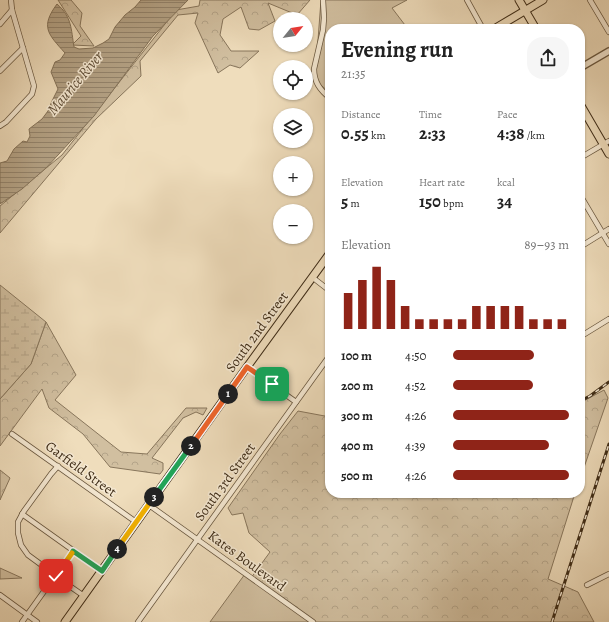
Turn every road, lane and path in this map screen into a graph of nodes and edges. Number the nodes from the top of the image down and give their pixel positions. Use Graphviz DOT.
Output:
graph roads {
  1 [pos="11,0"];
  2 [pos="323,0"];
  3 [pos="467,0"];
  4 [pos="519,0"];
  5 [pos="543,0"];
  6 [pos="590,0"];
  7 [pos="12,10"];
  8 [pos="525,11"];
  9 [pos="0,24"];
  10 [pos="480,24"];
  11 [pos="503,24"];
  12 [pos="533,24"];
  13 [pos="609,32"];
  14 [pos="23,48"];
  15 [pos="609,51"];
  16 [pos="585,65"];
  17 [pos="0,71"];
  18 [pos="325,93"];
  19 [pos="585,111"];
  20 [pos="0,126"];
  21 [pos="606,142"];
  22 [pos="609,154"];
  23 [pos="585,155"];
  24 [pos="585,203"];
  25 [pos="609,229"];
  26 [pos="603,233"];
  27 [pos="585,244"];
  28 [pos="609,244"];
  29 [pos="325,260"];
  30 [pos="312,277"];
  31 [pos="325,287"];
  32 [pos="609,319"];
  33 [pos="585,333"];
  34 [pos="325,362"];
  35 [pos="247,367"];
  36 [pos="296,402"];
  37 [pos="12,434"];
  38 [pos="58,466"];
  39 [pos="149,505"];
  40 [pos="22,514"];
  41 [pos="136,522"];
  42 [pos="198,540"];
  43 [pos="73,551"];
  44 [pos="102,571"];
  45 [pos="609,574"];
  46 [pos="56,576"];
  47 [pos="588,585"];
  48 [pos="0,595"];
  49 [pos="84,596"];
  50 [pos="27,615"];
  51 [pos="22,622"];
  52 [pos="37,622"];
  53 [pos="65,622"];
  54 [pos="138,622"];
  55 [pos="313,622"];
  1 -- 7 [label="street"];
  2 -- 18 [label="street"];
  3 -- 10 [label="street"];
  4 -- 8 [label="main road"];
  5 -- 8 [label="main road"];
  6 -- 13 [label="street"];
  7 -- 9 [label="street"];
  7 -- 14 [label="street"];
  8 -- 11 [label="main road"];
  8 -- 12 [label="main road"];
  14 -- 17 [label="street"];
  14 -- 20 [label="street"];
  15 -- 16 [label="street"];
  19 -- 21 [label="main road"];
  21 -- 22 [label="main road"];
  21 -- 23 [label="street"];
  24 -- 26 [label="street"];
  25 -- 26 [label="street"];
  26 -- 27 [label="street"];
  26 -- 28 [label="street"];
  29 -- 30 [label="main road, South 2nd Street"];
  30 -- 31 [label="street"];
  30 -- 35 [label="main road, South 2nd Street"];
  32 -- 33 [label="street"];
  34 -- 36 [label="street, South 3rd Street"];
  35 -- 36 [label="street"];
  35 -- 39 [label="main road, South 2nd Street"];
  36 -- 42 [label="street, South 3rd Street"];
  37 -- 38 [label="street, Garfield Street"];
  38 -- 40 [label="street"];
  38 -- 41 [label="street, Garfield Street"];
  39 -- 41 [label="main road, South 2nd Street"];
  39 -- 42 [label="street, Kates Boulevard"];
  40 -- 43 [label="street"];
  40 -- 46 [label="street"];
  41 -- 44 [label="main road, South 2nd Street"];
  42 -- 54 [label="street, South 3rd Street"];
  42 -- 55 [label="street, Kates Boulevard"];
  43 -- 44 [label="street"];
  43 -- 46 [label="street"];
  44 -- 49 [label="main road, South 2nd Street"];
  45 -- 47 [label="street"];
  46 -- 49 [label="street"];
  46 -- 50 [label="street"];
  48 -- 50 [label="street"];
  49 -- 53 [label="main road, South 2nd Street"];
  50 -- 51 [label="street"];
  50 -- 52 [label="street"];
}
